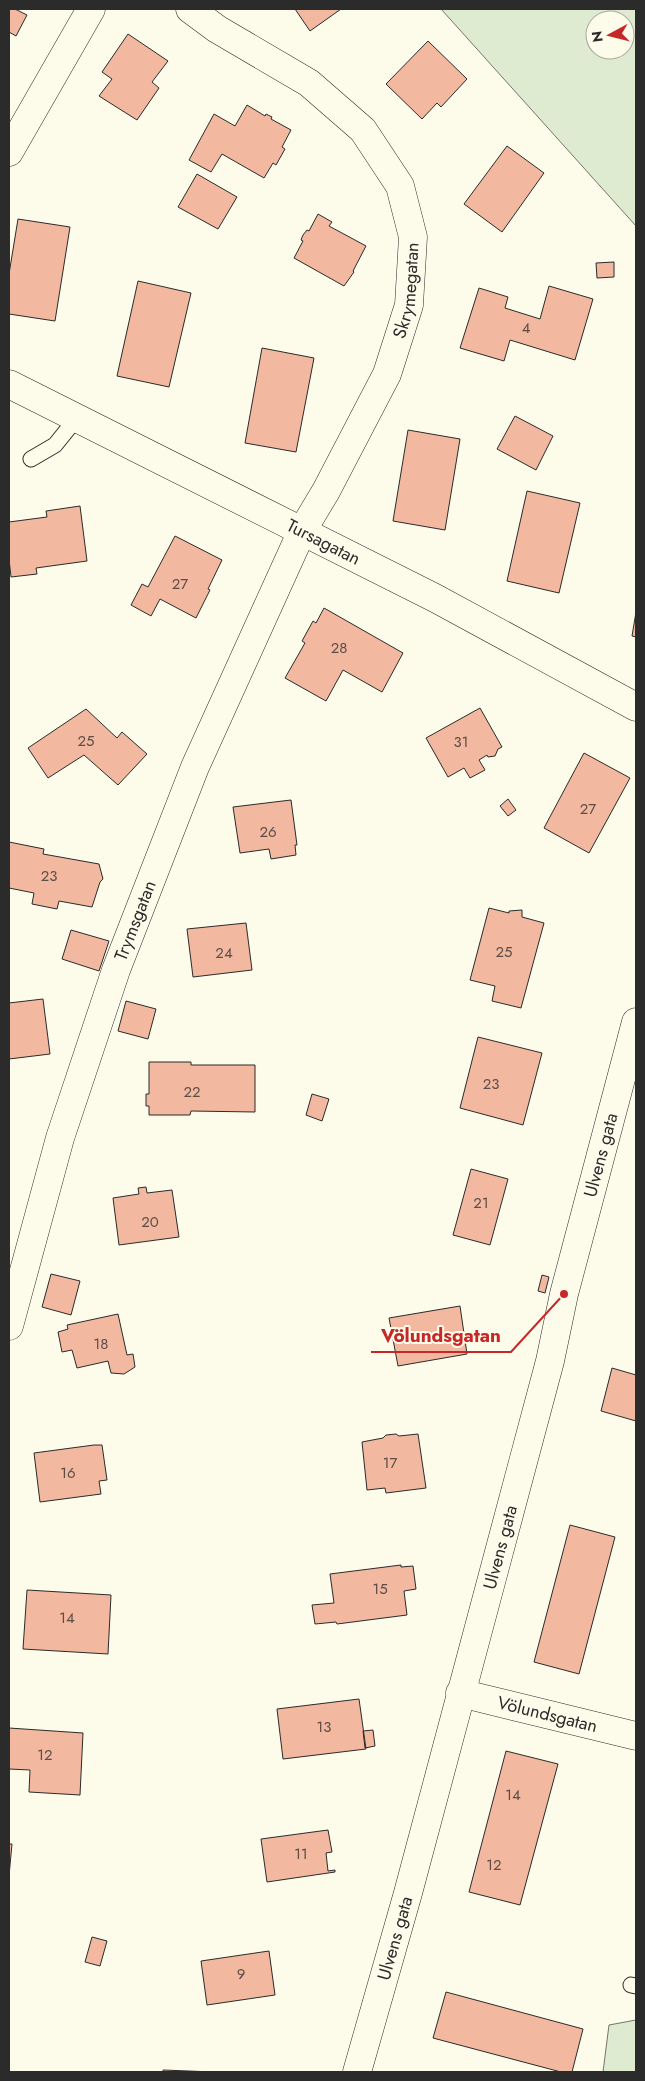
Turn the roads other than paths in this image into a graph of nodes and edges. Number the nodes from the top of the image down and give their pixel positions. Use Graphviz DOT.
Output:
graph roads {
  1 [pos="91,9"];
  2 [pos="190,9"];
  3 [pos="9,152"];
  4 [pos="9,384"];
  5 [pos="76,418"];
  6 [pos="31,459"];
  7 [pos="302,531"];
  8 [pos="636,707"];
  9 [pos="635,1028"];
  10 [pos="9,1326"];
  11 [pos="460,1693"];
  12 [pos="636,1736"];
  13 [pos="357,2072"];
  1 -- 3 [label="street"];
  2 -- 7 [label="street, Skrymegatan"];
  4 -- 5 [label="street, Tursagatan"];
  5 -- 6 [label="lane"];
  5 -- 7 [label="street, Tursagatan"];
  7 -- 8 [label="street, Tursagatan"];
  7 -- 10 [label="street, Trymsgatan"];
  9 -- 11 [label="street, Ulvens gata"];
  11 -- 12 [label="street, Völundsgatan"];
  11 -- 13 [label="street, Ulvens gata"];
}
